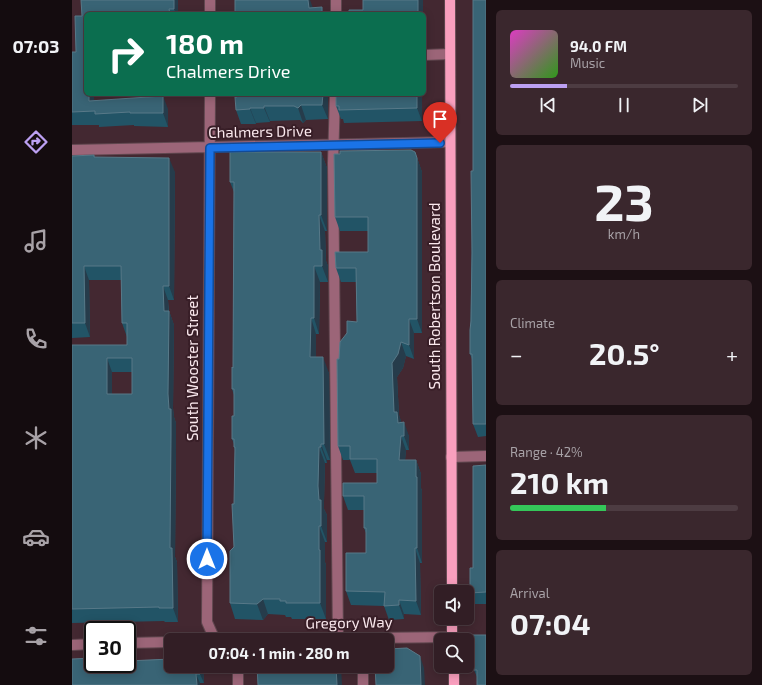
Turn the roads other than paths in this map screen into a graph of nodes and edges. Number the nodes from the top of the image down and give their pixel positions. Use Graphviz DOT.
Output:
graph roads {
  1 [pos="210,0"];
  2 [pos="336,0"];
  3 [pos="450,0"];
  4 [pos="210,12"];
  5 [pos="336,12"];
  6 [pos="450,54"];
  7 [pos="426,55"];
  8 [pos="210,96"];
  9 [pos="334,96"];
  10 [pos="450,142"];
  11 [pos="333,145"];
  12 [pos="210,148"];
  13 [pos="72,150"];
  14 [pos="486,456"];
  15 [pos="451,457"];
  16 [pos="452,585"];
  17 [pos="212,633"];
  18 [pos="338,633"];
  19 [pos="394,639"];
  20 [pos="434,639"];
  21 [pos="164,642"];
  22 [pos="136,643"];
  23 [pos="84,644"];
  24 [pos="72,645"];
  25 [pos="238,673"];
  26 [pos="363,673"];
  27 [pos="454,673"];
  28 [pos="238,685"];
  29 [pos="363,685"];
  30 [pos="454,685"];
  1 -- 4 [label="street"];
  2 -- 5 [label="street"];
  3 -- 6 [label="main road, South Robertson Boulevard"];
  6 -- 7 [label="street"];
  6 -- 10 [label="main road, South Robertson Boulevard"];
  8 -- 12 [label="street, South Wooster Street"];
  9 -- 11 [label="street"];
  10 -- 11 [label="street, Chalmers Drive"];
  10 -- 15 [label="main road, South Robertson Boulevard"];
  11 -- 12 [label="street, Chalmers Drive"];
  11 -- 18 [label="street"];
  12 -- 13 [label="street, Chalmers Drive"];
  12 -- 17 [label="street, South Wooster Street"];
  14 -- 15 [label="street"];
  15 -- 16 [label="main road, South Robertson Boulevard"];
  19 -- 20 [label="street, Gregory Way"];
  21 -- 22 [label="street"];
  23 -- 24 [label="street"];
  25 -- 28 [label="street"];
  26 -- 29 [label="street"];
  27 -- 30 [label="main road"];
}
